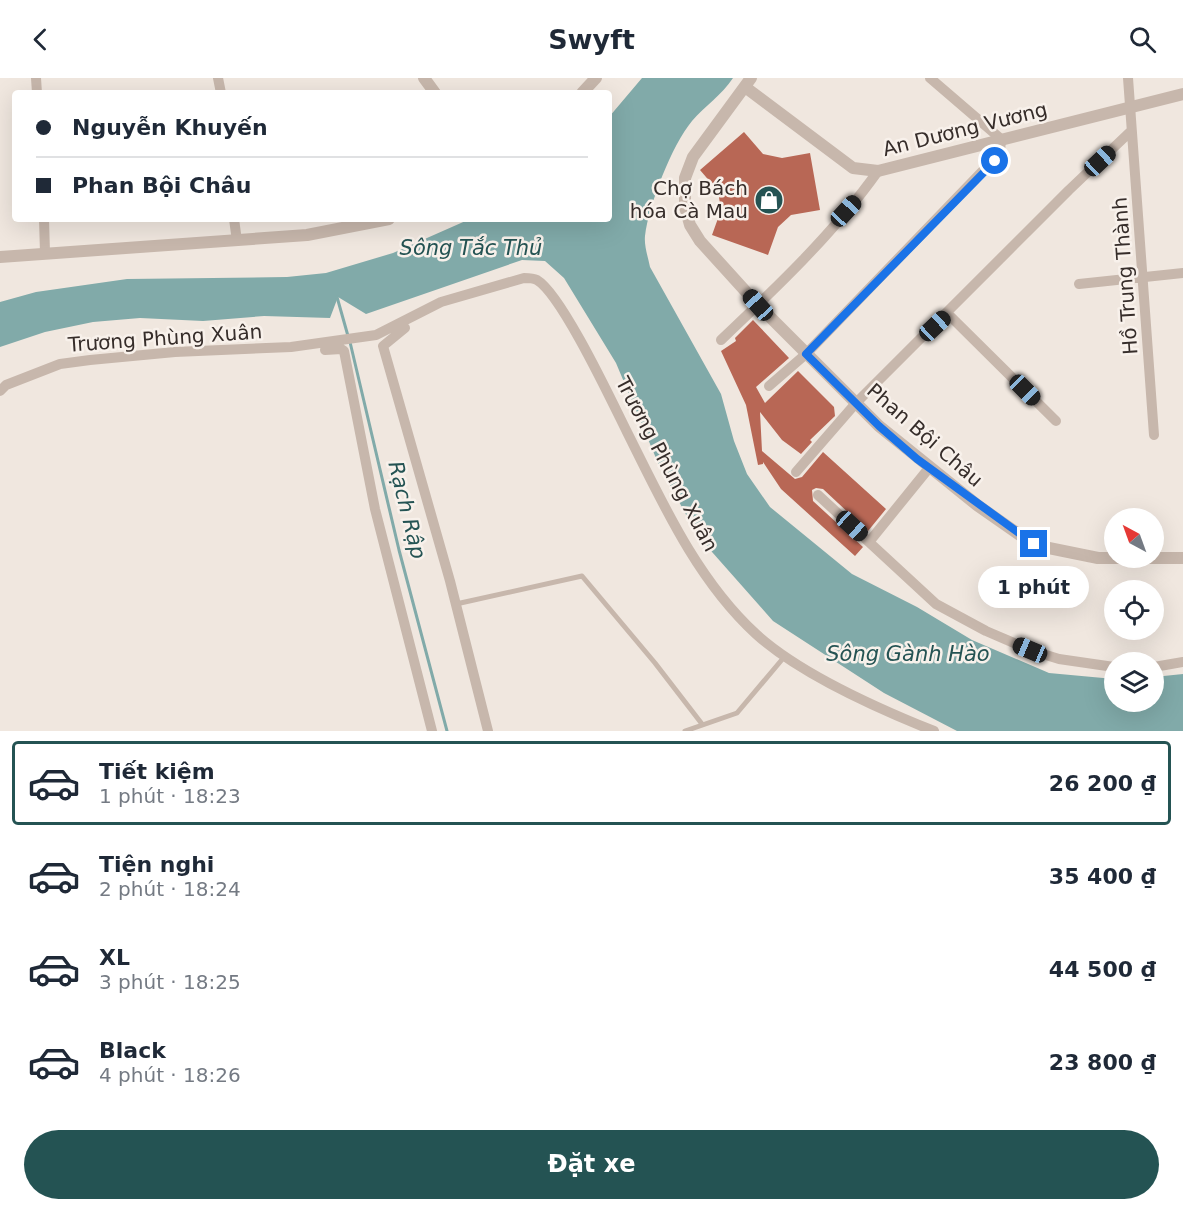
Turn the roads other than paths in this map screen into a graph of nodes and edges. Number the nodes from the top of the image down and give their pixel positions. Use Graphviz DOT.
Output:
graph roads {
  1 [pos="596,78"];
  2 [pos="930,78"];
  3 [pos="1128,78"];
  4 [pos="748,83"];
  5 [pos="585,90"];
  6 [pos="1183,94"];
  7 [pos="1130,107"];
  8 [pos="1130,132"];
  9 [pos="1001,139"];
  10 [pos="878,171"];
  11 [pos="44,222"];
  12 [pos="234,222"];
  13 [pos="376,222"];
  14 [pos="237,241"];
  15 [pos="45,253"];
  16 [pos="0,257"];
  17 [pos="1183,273"];
  18 [pos="1144,278"];
  19 [pos="1079,284"];
  20 [pos="758,305"];
  21 [pos="425,310"];
  22 [pos="948,314"];
  23 [pos="721,340"];
  24 [pos="291,347"];
  25 [pos="806,354"];
  26 [pos="769,386"];
  27 [pos="0,391"];
  28 [pos="856,403"];
  29 [pos="1056,421"];
  30 [pos="1154,435"];
  31 [pos="929,468"];
  32 [pos="796,472"];
  33 [pos="818,495"];
  34 [pos="869,542"];
  35 [pos="1183,558"];
  36 [pos="456,604"];
  37 [pos="785,656"];
  38 [pos="1183,662"];
  39 [pos="1164,665"];
  40 [pos="1104,666"];
  41 [pos="702,724"];
  42 [pos="432,731"];
  43 [pos="488,731"];
  44 [pos="685,731"];
  45 [pos="934,731"];
  1 -- 5 [label="street"];
  2 -- 9 [label="street"];
  3 -- 7 [label="street, Hồ Trung Thành"];
  4 -- 10 [label="street, An Dương Vương"];
  4 -- 20 [label="street, Phan Bội Châu"];
  6 -- 7 [label="street, An Dương Vương"];
  7 -- 8 [label="street, Hồ Trung Thành"];
  7 -- 9 [label="street, An Dương Vương"];
  8 -- 18 [label="street, Hồ Trung Thành"];
  8 -- 22 [label="street"];
  9 -- 10 [label="street, An Dương Vương"];
  9 -- 25 [label="street"];
  10 -- 20 [label="street"];
  11 -- 15 [label="street"];
  12 -- 14 [label="street"];
  13 -- 14 [label="street"];
  14 -- 15 [label="street"];
  15 -- 16 [label="street"];
  17 -- 18 [label="street"];
  18 -- 19 [label="street"];
  18 -- 30 [label="street, Hồ Trung Thành"];
  20 -- 23 [label="street"];
  20 -- 25 [label="street, Phan Bội Châu"];
  21 -- 24 [label="street, Trương Phùng Xuân"];
  21 -- 36 [label="street"];
  21 -- 37 [label="street, Trương Phùng Xuân"];
  22 -- 28 [label="street"];
  22 -- 29 [label="street"];
  24 -- 27 [label="street, Trương Phùng Xuân"];
  24 -- 42 [label="street"];
  25 -- 26 [label="street"];
  25 -- 28 [label="street, Phan Bội Châu"];
  28 -- 31 [label="street, Phan Bội Châu"];
  28 -- 32 [label="street"];
  31 -- 34 [label="street"];
  31 -- 35 [label="street, Phan Bội Châu"];
  33 -- 34 [label="street"];
  34 -- 40 [label="street"];
  36 -- 41 [label="lane"];
  36 -- 43 [label="street"];
  37 -- 41 [label="lane"];
  37 -- 45 [label="street, Trương Phùng Xuân"];
  38 -- 39 [label="street"];
  41 -- 44 [label="lane"];
}
